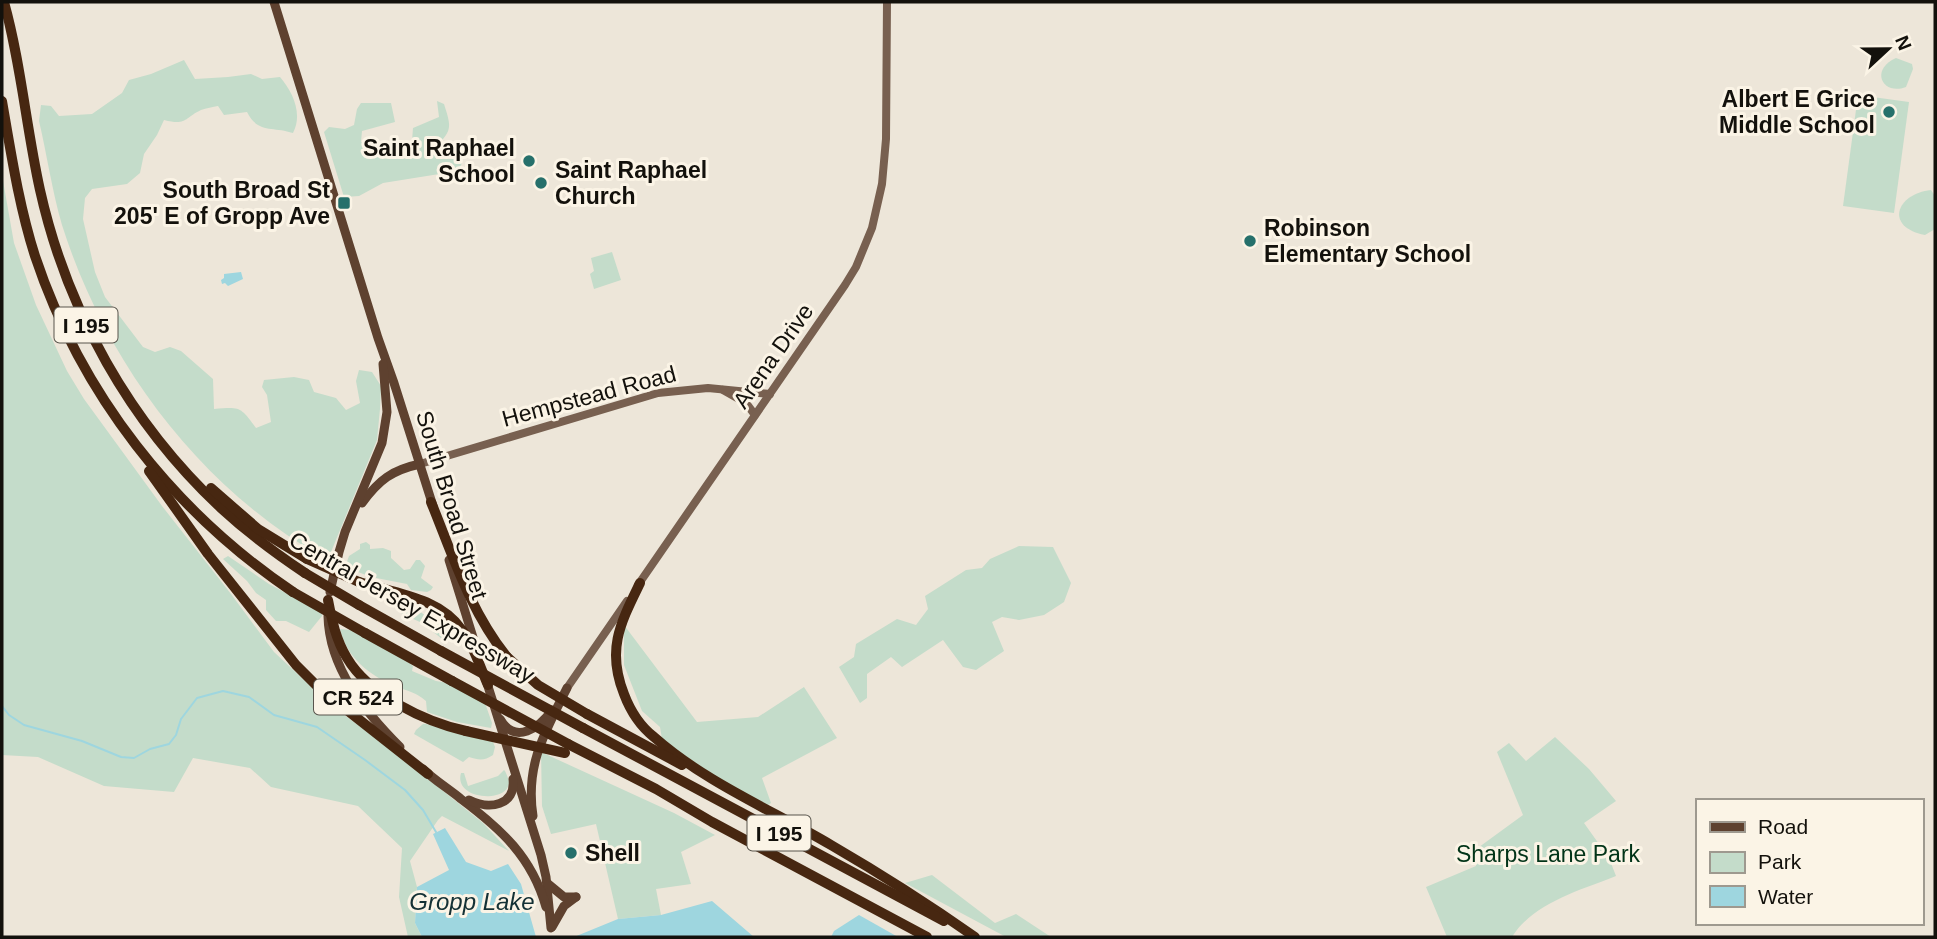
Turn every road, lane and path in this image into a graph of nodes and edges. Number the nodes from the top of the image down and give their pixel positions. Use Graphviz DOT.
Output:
graph roads {
  1 [pos="4,2"];
  2 [pos="274,2"];
  3 [pos="887,2"];
  4 [pos="2,101"];
  5 [pos="378,338"];
  6 [pos="720,388"];
  7 [pos="770,394"];
  8 [pos="755,415"];
  9 [pos="140,416"];
  10 [pos="134,444"];
  11 [pos="420,464"];
  12 [pos="431,502"];
  13 [pos="352,516"];
  14 [pos="640,583"];
  15 [pos="328,600"];
  16 [pos="488,685"];
  17 [pos="567,688"];
  18 [pos="495,708"];
  19 [pos="566,748"];
  20 [pos="513,765"];
  21 [pos="428,774"];
  22 [pos="449,789"];
  23 [pos="741,795"];
  24 [pos="541,855"];
  25 [pos="547,883"];
  26 [pos="552,933"];
  27 [pos="927,937"];
  28 [pos="974,937"];
  1 -- 9 [label="highway, Central Jersey Expressway / I 195"];
  2 -- 5 [label="main road, South Broad Street / CR 524"];
  3 -- 7 [label="main road, Arena Drive"];
  4 -- 10 [label="highway, Central Jersey Expressway / I 195"];
  5 -- 11 [label="main road, South Broad Street / CR 524"];
  5 -- 13 [label="main road, South Broad Street / CR 524"];
  6 -- 7 [label="main road, Hempstead Road"];
  6 -- 8 [label="main road"];
  6 -- 11 [label="main road, Hempstead Road"];
  7 -- 8 [label="main road, Arena Drive"];
  8 -- 14 [label="main road, Arena Drive"];
  9 -- 16 [label="highway, bridge"];
  9 -- 28 [label="highway, Central Jersey Expressway / I 195, bridge"];
  10 -- 19 [label="highway, Central Jersey Expressway / I 195, bridge"];
  10 -- 21 [label="highway"];
  11 -- 12 [label="main road, South Broad Street / CR 524"];
  11 -- 13 [label="main road"];
  12 -- 16 [label="main road, South Broad Street / CR 524"];
  12 -- 23 [label="highway, bridge"];
  13 -- 15 [label="main road, South Broad Street / CR 524"];
  14 -- 17 [label="main road, Arena Drive"];
  14 -- 23 [label="highway"];
  15 -- 19 [label="highway, bridge"];
  15 -- 21 [label="main road, South Broad Street / CR 524"];
  16 -- 18 [label="main road, South Broad Street / CR 524"];
  17 -- 18 [label="main road"];
  17 -- 24 [label="main road"];
  18 -- 20 [label="main road, South Broad Street / CR 524"];
  19 -- 27 [label="highway, I 195"];
  20 -- 22 [label="main road"];
  20 -- 24 [label="main road, South Broad Street / CR 524"];
  21 -- 22 [label="main road, South Broad Street / CR 524"];
  22 -- 26 [label="main road, South Broad Street / CR 524"];
  23 -- 28 [label="highway"];
  24 -- 25 [label="main road, South Broad Street / CR 524"];
  25 -- 26 [label="main road, South Broad Street / CR 524"];
  25 -- 26 [label="main road"];
}
